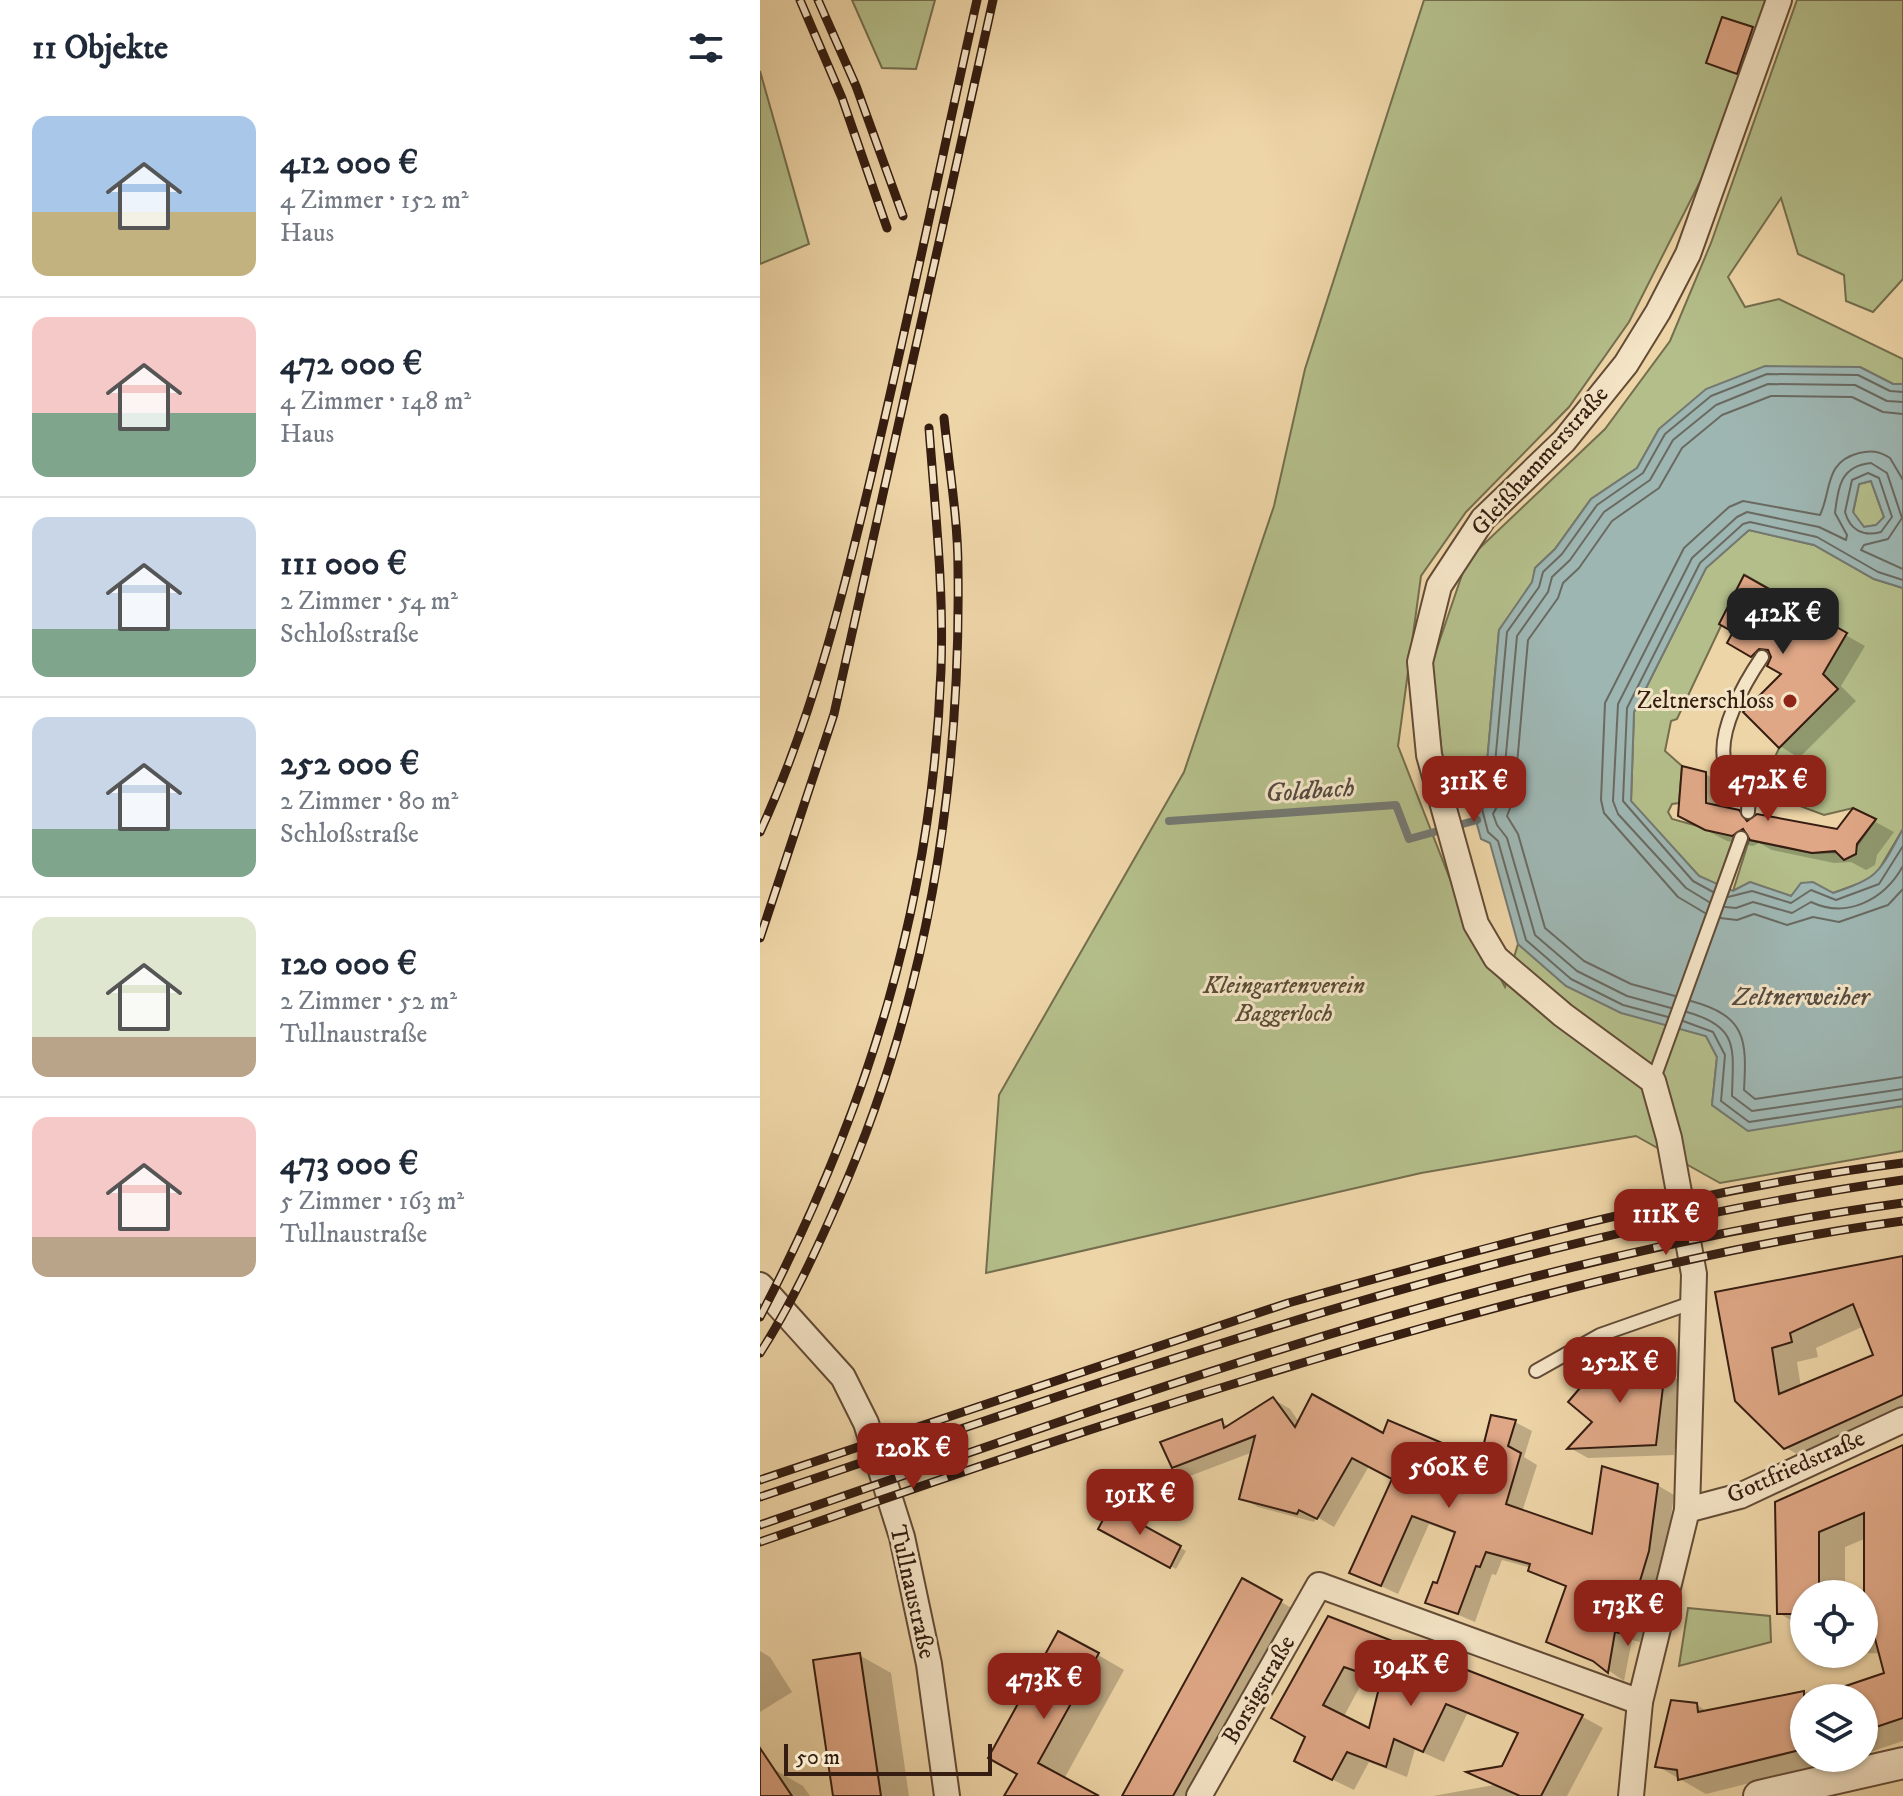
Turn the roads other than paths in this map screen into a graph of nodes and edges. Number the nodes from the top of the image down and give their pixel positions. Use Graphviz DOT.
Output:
graph roads {
  1 [pos="1779,0"];
  2 [pos="1762,657"];
  3 [pos="1748,812"];
  4 [pos="1741,838"];
  5 [pos="1653,1081"];
  6 [pos="760,1285"];
  7 [pos="1694,1302"];
  8 [pos="1536,1371"];
  9 [pos="1903,1420"];
  10 [pos="1687,1510"];
  11 [pos="1640,1702"];
  12 [pos="1903,1763"];
  13 [pos="947,1796"];
  14 [pos="1199,1796"];
  15 [pos="1631,1796"];
  16 [pos="1759,1796"];
  1 -- 5 [label="street, Gleißhammerstraße"];
  2 -- 3 [label="lane"];
  4 -- 5 [label="lane"];
  5 -- 7 [label="street"];
  6 -- 13 [label="street, Tullnaustraße"];
  7 -- 8 [label="lane"];
  7 -- 10 [label="street"];
  9 -- 10 [label="street, Gottfriedstraße"];
  10 -- 11 [label="street"];
  11 -- 14 [label="street, Borsigstraße"];
  11 -- 15 [label="street"];
  12 -- 16 [label="street"];
}
